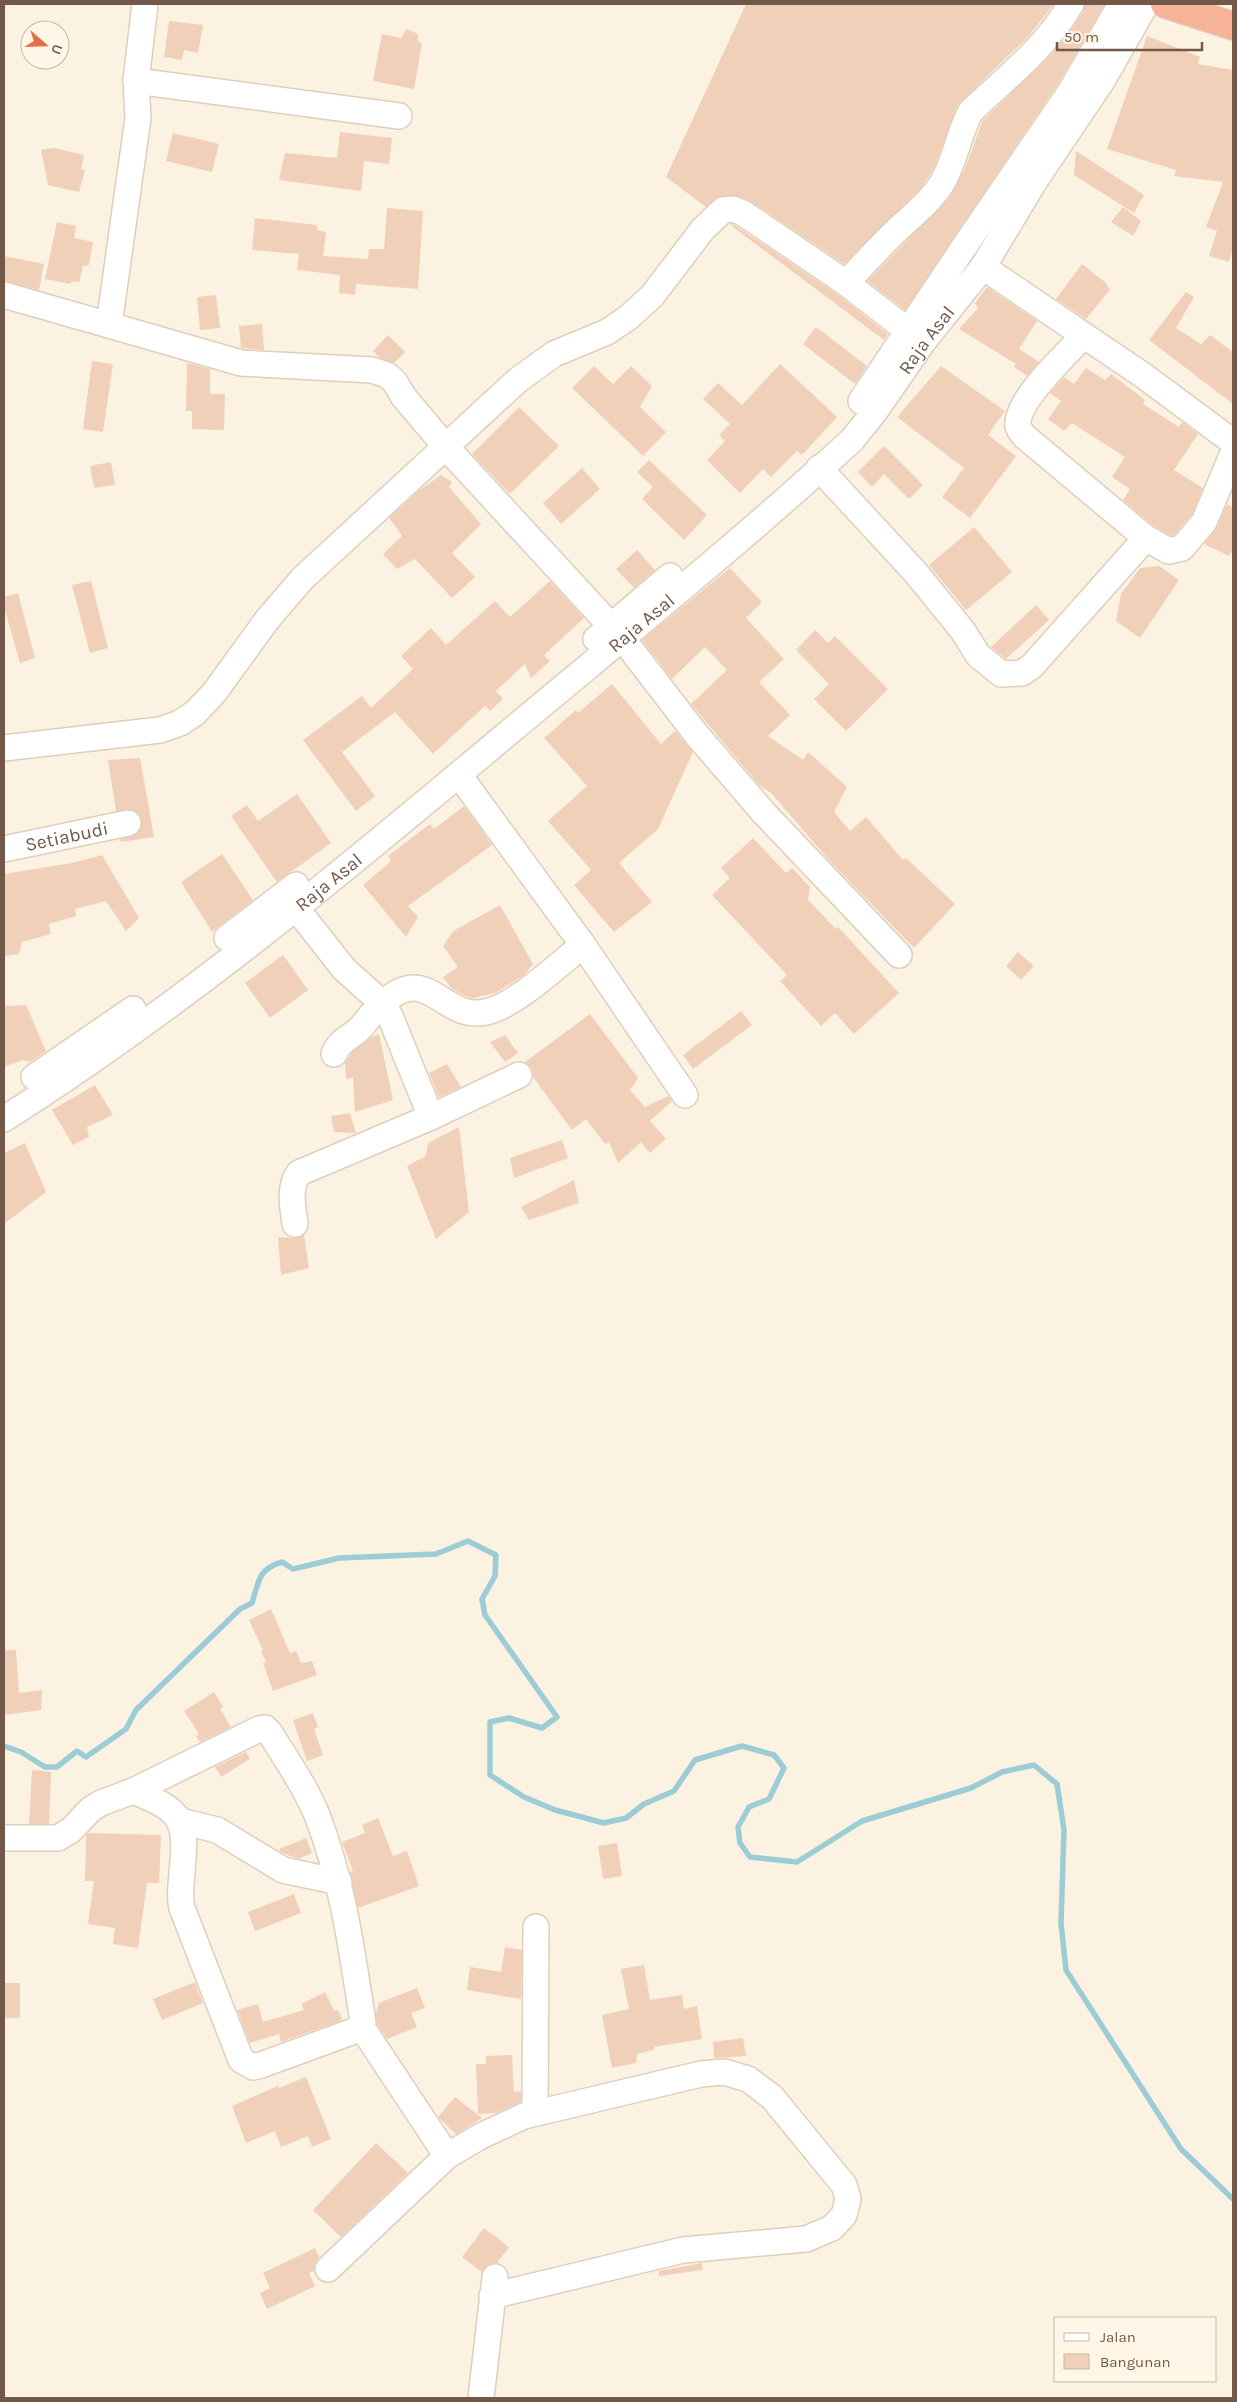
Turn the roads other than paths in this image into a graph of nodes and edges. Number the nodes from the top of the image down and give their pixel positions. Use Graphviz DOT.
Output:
graph roads {
  1 [pos="145,4"];
  2 [pos="1071,4"];
  3 [pos="1121,4"];
  4 [pos="1146,4"];
  5 [pos="1165,4"];
  6 [pos="1223,4"];
  7 [pos="1233,7"];
  8 [pos="1233,26"];
  9 [pos="136,81"];
  10 [pos="399,116"];
  11 [pos="983,268"];
  12 [pos="846,283"];
  13 [pos="4,295"];
  14 [pos="109,325"];
  15 [pos="1083,336"];
  16 [pos="915,337"];
  17 [pos="1233,442"];
  18 [pos="445,446"];
  19 [pos="1233,453"];
  20 [pos="819,468"];
  21 [pos="1146,538"];
  22 [pos="617,633"];
  23 [pos="4,748"];
  24 [pos="459,775"];
  25 [pos="128,823"];
  26 [pos="4,849"];
  27 [pos="290,900"];
  28 [pos="582,945"];
  29 [pos="898,955"];
  30 [pos="382,1003"];
  31 [pos="334,1054"];
  32 [pos="519,1074"];
  33 [pos="686,1095"];
  34 [pos="4,1099"];
  35 [pos="432,1117"];
  36 [pos="4,1119"];
  37 [pos="295,1224"];
  38 [pos="133,1790"];
  39 [pos="180,1821"];
  40 [pos="4,1838"];
  41 [pos="339,1882"];
  42 [pos="536,1926"];
  43 [pos="361,2026"];
  44 [pos="535,2114"];
  45 [pos="447,2156"];
  46 [pos="328,2269"];
  47 [pos="482,2398"];
  1 -- 9 [label="street"];
  2 -- 12 [label="street"];
  3 -- 16 [label="street, Raja Asal"];
  4 -- 11 [label="street, Raja Asal"];
  5 -- 8 [label="highway"];
  6 -- 7 [label="highway"];
  9 -- 10 [label="street"];
  9 -- 14 [label="street"];
  11 -- 15 [label="street"];
  11 -- 16 [label="street, Raja Asal"];
  12 -- 16 [label="street"];
  12 -- 18 [label="street"];
  13 -- 14 [label="street"];
  14 -- 18 [label="street"];
  15 -- 17 [label="street"];
  15 -- 21 [label="street"];
  16 -- 20 [label="street, Raja Asal"];
  16 -- 22 [label="street, Raja Asal"];
  18 -- 22 [label="street"];
  18 -- 23 [label="street"];
  19 -- 21 [label="street"];
  20 -- 21 [label="street"];
  20 -- 22 [label="street, Raja Asal"];
  22 -- 24 [label="street, Raja Asal"];
  22 -- 27 [label="street, Raja Asal"];
  22 -- 29 [label="street"];
  24 -- 27 [label="street, Raja Asal"];
  24 -- 28 [label="street"];
  25 -- 26 [label="street, Setiabudi"];
  27 -- 30 [label="street"];
  27 -- 34 [label="street, Raja Asal"];
  27 -- 36 [label="street, Raja Asal"];
  28 -- 30 [label="street"];
  28 -- 33 [label="street"];
  30 -- 31 [label="street"];
  30 -- 35 [label="street"];
  32 -- 35 [label="street"];
  35 -- 37 [label="street"];
  38 -- 39 [label="street"];
  38 -- 40 [label="street"];
  38 -- 41 [label="street"];
  39 -- 41 [label="street"];
  39 -- 43 [label="street"];
  41 -- 43 [label="street"];
  42 -- 44 [label="street"];
  43 -- 45 [label="street"];
  44 -- 45 [label="street"];
  44 -- 47 [label="street"];
  45 -- 46 [label="street"];
}
